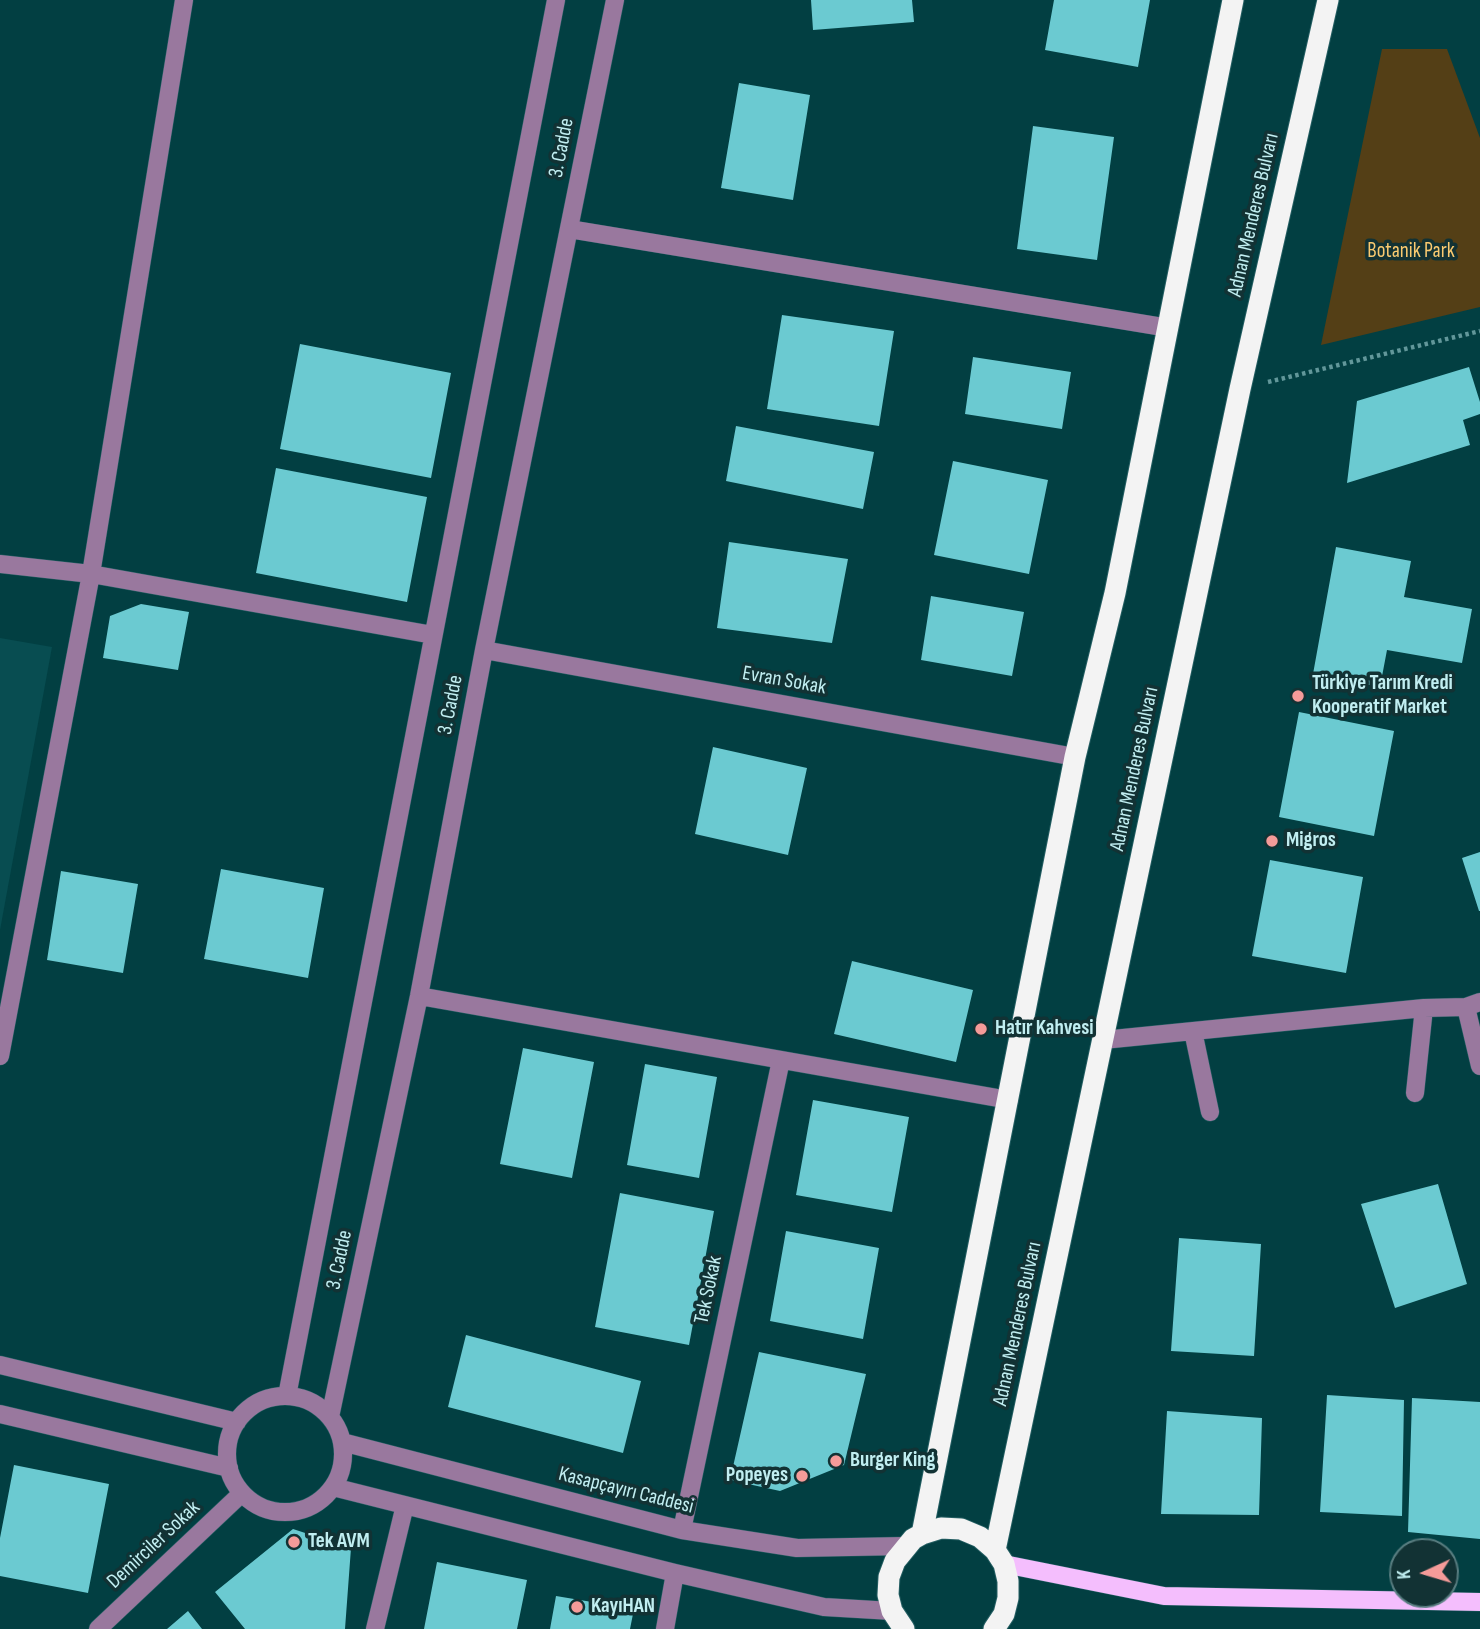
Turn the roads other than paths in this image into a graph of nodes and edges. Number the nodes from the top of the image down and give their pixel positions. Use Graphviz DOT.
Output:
graph roads {
  1 [pos="184,0"];
  2 [pos="556,0"];
  3 [pos="615,0"];
  4 [pos="1233,0"];
  5 [pos="1328,0"];
  6 [pos="569,229"];
  7 [pos="1169,328"];
  8 [pos="0,564"];
  9 [pos="91,574"];
  10 [pos="433,635"];
  11 [pos="484,650"];
  12 [pos="1075,757"];
  13 [pos="419,996"];
  14 [pos="1473,1005"];
  15 [pos="1424,1007"];
  16 [pos="1193,1031"];
  17 [pos="1103,1040"];
  18 [pos="0,1056"];
  19 [pos="781,1060"];
  20 [pos="1480,1066"];
  21 [pos="1415,1093"];
  22 [pos="1009,1100"];
  23 [pos="1210,1112"];
  24 [pos="0,1365"];
  25 [pos="287,1396"];
  26 [pos="0,1414"];
  27 [pos="330,1418"];
  28 [pos="237,1422"];
  29 [pos="342,1442"];
  30 [pos="229,1468"];
  31 [pos="333,1487"];
  32 [pos="242,1493"];
  33 [pos="405,1505"];
  34 [pos="682,1530"];
  35 [pos="913,1540"];
  36 [pos="1000,1557"];
  37 [pos="675,1573"];
  38 [pos="1480,1602"];
  39 [pos="897,1623"];
  40 [pos="98,1629"];
  41 [pos="375,1629"];
  42 [pos="665,1629"];
  43 [pos="994,1629"];
  1 -- 9 [label="street"];
  2 -- 10 [label="street, 3. Cadde"];
  3 -- 6 [label="street, 3. Cadde"];
  4 -- 7 [label="highway"];
  5 -- 17 [label="highway, Adnan Menderes Bulvarı"];
  6 -- 7 [label="street"];
  6 -- 11 [label="street, 3. Cadde"];
  7 -- 12 [label="highway"];
  8 -- 9 [label="street"];
  9 -- 10 [label="street"];
  9 -- 18 [label="street"];
  10 -- 25 [label="street, 3. Cadde"];
  11 -- 12 [label="street, Evran Sokak"];
  11 -- 13 [label="street, 3. Cadde"];
  12 -- 22 [label="highway"];
  13 -- 19 [label="street"];
  13 -- 27 [label="street, 3. Cadde"];
  14 -- 15 [label="street"];
  14 -- 20 [label="street"];
  15 -- 16 [label="street"];
  15 -- 21 [label="street"];
  16 -- 17 [label="street"];
  16 -- 23 [label="street"];
  17 -- 36 [label="highway, Adnan Menderes Bulvarı"];
  19 -- 22 [label="street"];
  19 -- 34 [label="street, Tek Sokak"];
  22 -- 35 [label="highway"];
  24 -- 28 [label="street"];
  25 -- 27 [label="street"];
  25 -- 28 [label="street"];
  26 -- 30 [label="street"];
  27 -- 29 [label="street"];
  28 -- 30 [label="street"];
  29 -- 31 [label="street"];
  29 -- 34 [label="street, Kasapçayırı Caddesi"];
  30 -- 32 [label="street"];
  31 -- 32 [label="street"];
  31 -- 33 [label="street"];
  32 -- 40 [label="street, Demirciler Sokak"];
  33 -- 37 [label="street"];
  33 -- 41 [label="street"];
  34 -- 35 [label="street, Kasapçayırı Caddesi"];
  35 -- 36 [label="highway"];
  35 -- 39 [label="highway"];
  36 -- 38 [label="main road"];
  36 -- 43 [label="highway, Adnan Menderes Bulvarı"];
  37 -- 39 [label="street"];
  37 -- 42 [label="street"];
}
